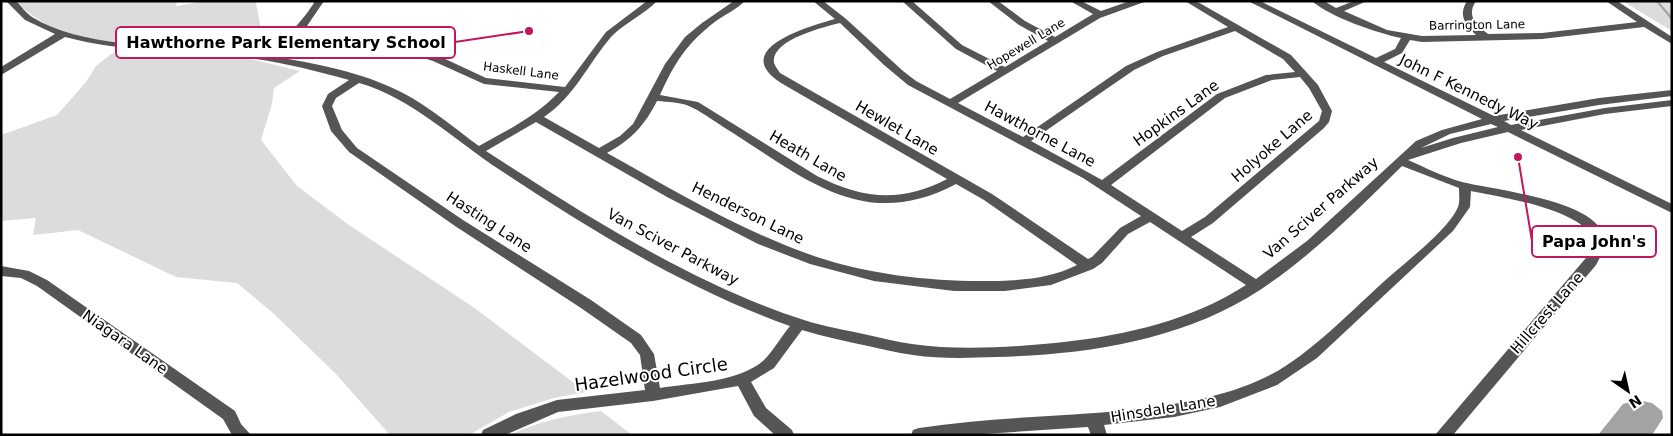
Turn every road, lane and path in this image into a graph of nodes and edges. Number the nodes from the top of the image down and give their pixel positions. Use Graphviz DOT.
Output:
graph roads {
  1 [pos="10,1"];
  2 [pos="320,1"];
  3 [pos="653,1"];
  4 [pos="741,1"];
  5 [pos="817,1"];
  6 [pos="906,1"];
  7 [pos="992,1"];
  8 [pos="1074,1"];
  9 [pos="1143,1"];
  10 [pos="1189,1"];
  11 [pos="1252,1"];
  12 [pos="1316,1"];
  13 [pos="1363,1"];
  14 [pos="1472,1"];
  15 [pos="1610,1"];
  16 [pos="1336,11"];
  17 [pos="1101,15"];
  18 [pos="842,20"];
  19 [pos="1646,24"];
  20 [pos="1236,27"];
  21 [pos="299,31"];
  22 [pos="64,33"];
  23 [pos="1406,37"];
  24 [pos="1486,38"];
  25 [pos="284,41"];
  26 [pos="1056,41"];
  27 [pos="1672,42"];
  28 [pos="235,54"];
  29 [pos="261,57"];
  30 [pos="1376,62"];
  31 [pos="1005,71"];
  32 [pos="1,72"];
  33 [pos="1303,74"];
  34 [pos="357,79"];
  35 [pos="567,90"];
  36 [pos="1672,93"];
  37 [pos="653,97"];
  38 [pos="950,103"];
  39 [pos="1672,103"];
  40 [pos="538,118"];
  41 [pos="1492,120"];
  42 [pos="1508,128"];
  43 [pos="1024,141"];
  44 [pos="479,150"];
  45 [pos="599,153"];
  46 [pos="1400,161"];
  47 [pos="956,179"];
  48 [pos="1103,185"];
  49 [pos="1465,186"];
  50 [pos="1672,210"];
  51 [pos="1150,216"];
  52 [pos="1182,237"];
  53 [pos="1088,266"];
  54 [pos="1,271"];
  55 [pos="1256,285"];
  56 [pos="799,324"];
  57 [pos="742,379"];
  58 [pos="653,395"];
  59 [pos="1096,427"];
  60 [pos="238,433"];
  61 [pos="489,435"];
  62 [pos="786,435"];
  63 [pos="919,435"];
  64 [pos="1443,435"];
  1 -- 22 [label="street, Van Sciver Parkway"];
  2 -- 21 [label="street"];
  3 -- 35 [label="street"];
  4 -- 37 [label="street"];
  5 -- 18 [label="street, Hawthorne Lane"];
  6 -- 31 [label="street"];
  7 -- 26 [label="street"];
  8 -- 17 [label="street"];
  9 -- 17 [label="street, Hopewell Lane"];
  10 -- 20 [label="street, Holyoke Lane"];
  11 -- 30 [label="street, John F Kennedy Way"];
  12 -- 16 [label="street, Barrington Lane"];
  13 -- 16 [label="street"];
  14 -- 24 [label="street"];
  15 -- 19 [label="street"];
  16 -- 23 [label="street, Barrington Lane"];
  17 -- 26 [label="street, Hopewell Lane"];
  18 -- 38 [label="street, Hawthorne Lane"];
  18 -- 47 [label="street, Hewlet Lane"];
  19 -- 24 [label="street, Barrington Lane"];
  19 -- 27 [label="street"];
  20 -- 33 [label="street, Holyoke Lane"];
  20 -- 43 [label="street"];
  21 -- 25 [label="street"];
  21 -- 35 [label="street, Haskell Lane"];
  22 -- 28 [label="street, Van Sciver Parkway"];
  22 -- 32 [label="street"];
  23 -- 24 [label="street, Barrington Lane"];
  23 -- 30 [label="street"];
  25 -- 28 [label="street"];
  25 -- 29 [label="street"];
  26 -- 31 [label="street, Hopewell Lane"];
  28 -- 29 [label="street, Van Sciver Parkway"];
  29 -- 34 [label="street, Van Sciver Parkway"];
  30 -- 41 [label="street, John F Kennedy Way"];
  31 -- 38 [label="street, Hopewell Lane"];
  33 -- 48 [label="street, Hopkins Lane"];
  33 -- 52 [label="street, Holyoke Lane"];
  34 -- 44 [label="street, Van Sciver Parkway"];
  34 -- 58 [label="street, Hasting Lane"];
  35 -- 40 [label="street"];
  36 -- 41 [label="street, Van Sciver Parkway"];
  37 -- 45 [label="street"];
  37 -- 47 [label="street, Heath Lane"];
  38 -- 43 [label="street, Hawthorne Lane"];
  39 -- 42 [label="street, Van Sciver Parkway"];
  40 -- 44 [label="street"];
  40 -- 45 [label="street, Henderson Lane"];
  41 -- 42 [label="street, John F Kennedy Way"];
  41 -- 46 [label="street, Van Sciver Parkway"];
  42 -- 46 [label="street, Van Sciver Parkway"];
  42 -- 50 [label="street, John F Kennedy Way"];
  43 -- 48 [label="street, Hawthorne Lane"];
  44 -- 56 [label="street, Van Sciver Parkway"];
  45 -- 53 [label="street, Henderson Lane"];
  46 -- 49 [label="street, Hillcrest Lane"];
  46 -- 55 [label="street, Van Sciver Parkway"];
  47 -- 53 [label="street, Hewlet Lane"];
  48 -- 51 [label="street, Hawthorne Lane"];
  49 -- 59 [label="street, Hinsdale Lane"];
  49 -- 64 [label="street, Hillcrest Lane"];
  51 -- 52 [label="street, Hawthorne Lane"];
  51 -- 53 [label="street, Henderson Lane"];
  52 -- 55 [label="street, Hawthorne Lane"];
  54 -- 60 [label="street, Niagara Lane"];
  55 -- 56 [label="street, Van Sciver Parkway"];
  56 -- 57 [label="street, Hazelwood Circle"];
  57 -- 58 [label="street, Hazelwood Circle"];
  57 -- 62 [label="street"];
  58 -- 61 [label="street, Hazelwood Circle"];
  59 -- 63 [label="street, Hinsdale Lane"];
}
